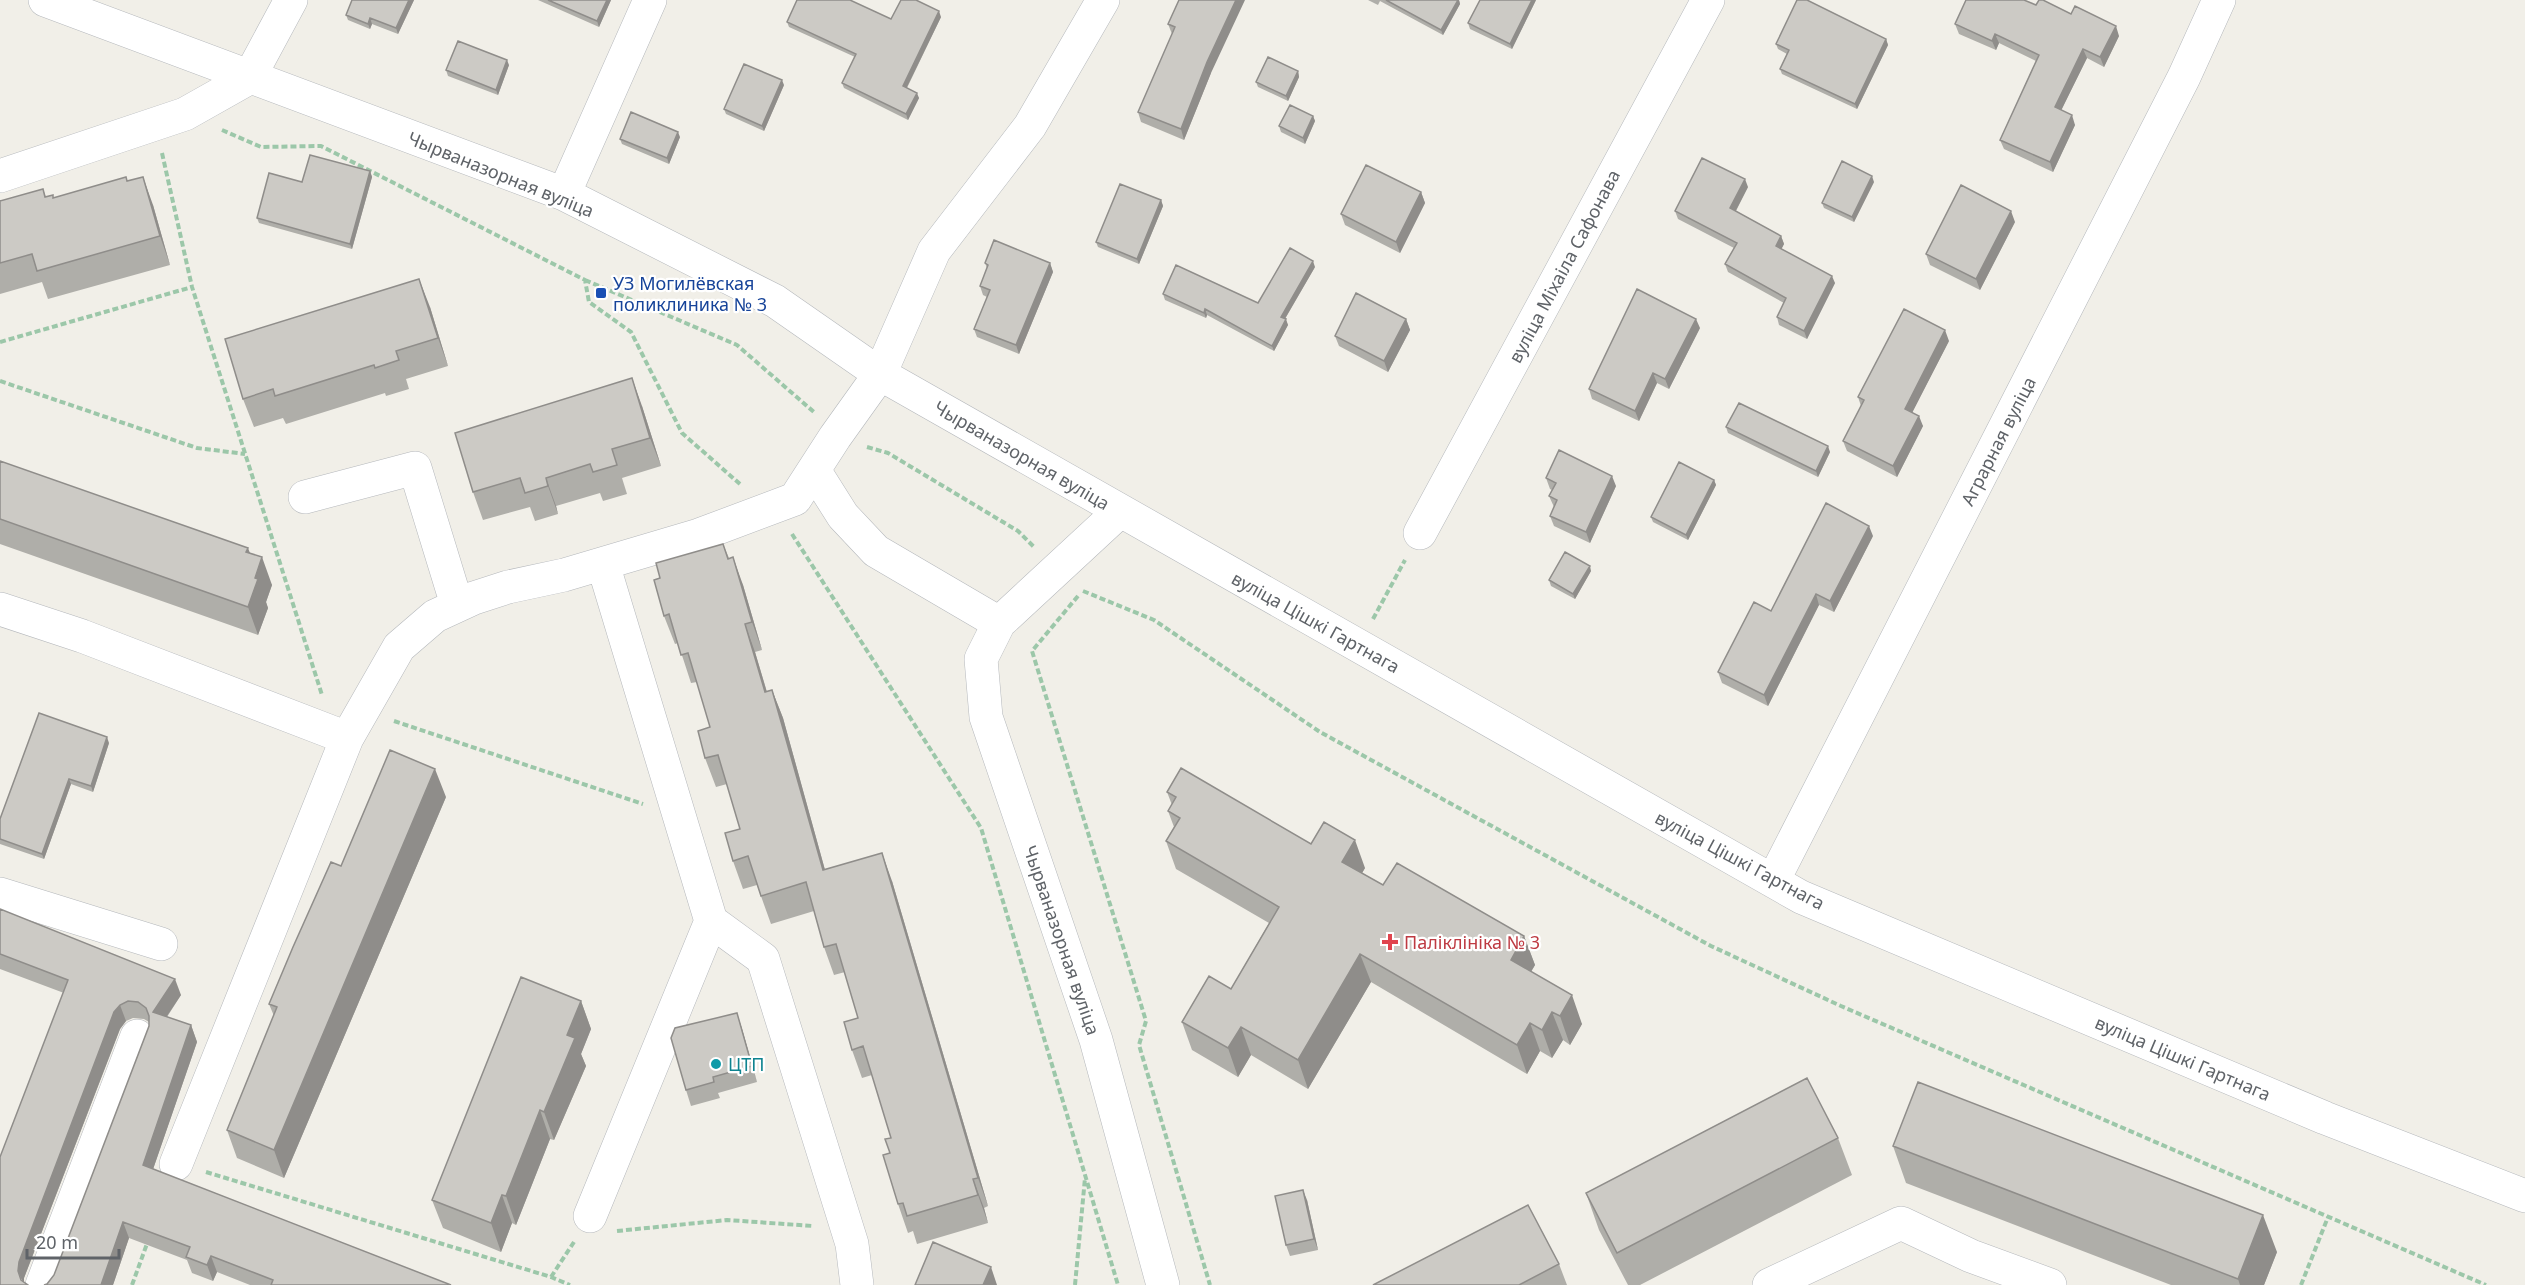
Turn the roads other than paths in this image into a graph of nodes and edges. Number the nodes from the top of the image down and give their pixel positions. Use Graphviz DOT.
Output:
graph roads {
  1 [pos="45,0"];
  2 [pos="291,0"];
  3 [pos="650,0"];
  4 [pos="1103,0"];
  5 [pos="1708,0"];
  6 [pos="2219,0"];
  7 [pos="249,78"];
  8 [pos="0,176"];
  9 [pos="564,194"];
  10 [pos="880,374"];
  11 [pos="814,470"];
  12 [pos="305,497"];
  13 [pos="1120,512"];
  14 [pos="1420,533"];
  15 [pos="603,564"];
  16 [pos="457,605"];
  17 [pos="0,609"];
  18 [pos="999,623"];
  19 [pos="348,727"];
  20 [pos="1773,881"];
  21 [pos="0,894"];
  22 [pos="711,921"];
  23 [pos="160,944"];
  24 [pos="137,1036"];
  25 [pos="176,1164"];
  26 [pos="2525,1196"];
  27 [pos="602,1223"];
  28 [pos="42,1285"];
  29 [pos="857,1285"];
  30 [pos="1163,1285"];
  31 [pos="1769,1285"];
  32 [pos="2050,1285"];
  1 -- 7 [label="street, Чырваназорная вуліца"];
  2 -- 7 [label="street"];
  3 -- 9 [label="street"];
  4 -- 10 [label="street"];
  5 -- 14 [label="street, вуліца Міхаіла Сафонава"];
  6 -- 20 [label="street, Аграрная вуліца"];
  7 -- 8 [label="street"];
  7 -- 9 [label="street, Чырваназорная вуліца"];
  9 -- 10 [label="street, Чырваназорная вуліца"];
  10 -- 11 [label="street"];
  10 -- 13 [label="street, Чырваназорная вуліца"];
  11 -- 15 [label="street"];
  11 -- 18 [label="street"];
  12 -- 16 [label="street"];
  13 -- 18 [label="street, Чырваназорная вуліца"];
  13 -- 20 [label="street, вуліца Цішкі Гартнага"];
  15 -- 16 [label="street"];
  15 -- 22 [label="street"];
  16 -- 19 [label="street"];
  17 -- 19 [label="street"];
  18 -- 30 [label="street, Чырваназорная вуліца"];
  19 -- 25 [label="street"];
  20 -- 26 [label="street, вуліца Цішкі Гартнага"];
  21 -- 23 [label="street"];
  22 -- 27 [label="street"];
  22 -- 29 [label="street"];
  24 -- 28 [label="street"];
  31 -- 32 [label="street"];
}
